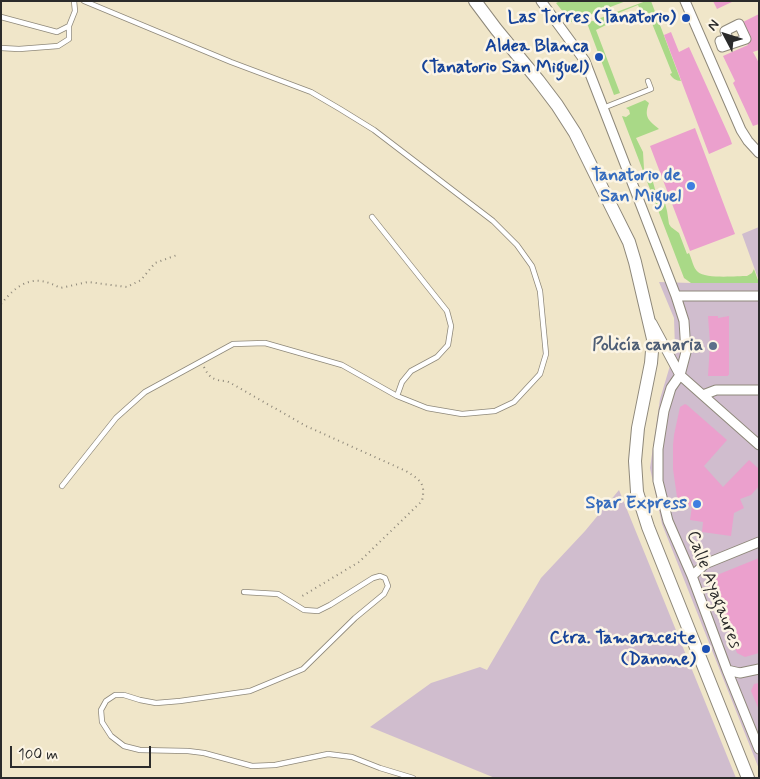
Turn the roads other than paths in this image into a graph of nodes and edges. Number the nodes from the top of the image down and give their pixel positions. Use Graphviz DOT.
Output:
graph roads {
  1 [pos="74,1"];
  2 [pos="84,1"];
  3 [pos="475,1"];
  4 [pos="541,1"];
  5 [pos="685,1"];
  6 [pos="1,17"];
  7 [pos="69,26"];
  8 [pos="1,48"];
  9 [pos="648,81"];
  10 [pos="603,108"];
  11 [pos="759,153"];
  12 [pos="372,217"];
  13 [pos="676,296"];
  14 [pos="735,296"];
  15 [pos="759,296"];
  16 [pos="742,304"];
  17 [pos="648,317"];
  18 [pos="680,375"];
  19 [pos="759,390"];
  20 [pos="703,395"];
  21 [pos="397,396"];
  22 [pos="759,445"];
  23 [pos="62,486"];
  24 [pos="759,542"];
  25 [pos="692,576"];
  26 [pos="244,592"];
  27 [pos="759,669"];
  28 [pos="727,670"];
  29 [pos="759,749"];
  30 [pos="413,778"];
  31 [pos="748,778"];
  1 -- 7 [label="lane"];
  2 -- 21 [label="lane"];
  3 -- 17 [label="main road"];
  4 -- 10 [label="street, Calle Ayagaures"];
  5 -- 11 [label="street"];
  6 -- 7 [label="lane"];
  7 -- 8 [label="lane"];
  9 -- 10 [label="lane"];
  10 -- 13 [label="street, Calle Ayagaures"];
  12 -- 21 [label="lane"];
  13 -- 14 [label="street"];
  13 -- 18 [label="street, Calle Ayagaures"];
  14 -- 15 [label="street"];
  14 -- 16 [label="street"];
  17 -- 18 [label="street"];
  17 -- 31 [label="main road"];
  18 -- 20 [label="street"];
  18 -- 25 [label="street, Calle Ayagaures"];
  19 -- 20 [label="street"];
  20 -- 22 [label="street"];
  21 -- 23 [label="lane"];
  24 -- 25 [label="street"];
  25 -- 28 [label="street, Calle Ayagaures"];
  26 -- 30 [label="lane"];
  27 -- 28 [label="street"];
  28 -- 29 [label="street, Calle Ayagaures"];
}
